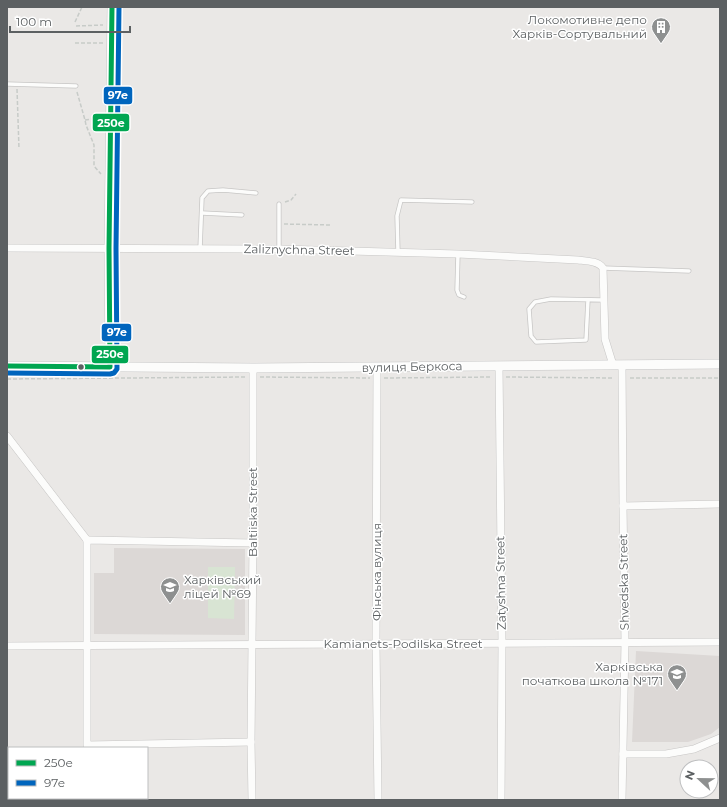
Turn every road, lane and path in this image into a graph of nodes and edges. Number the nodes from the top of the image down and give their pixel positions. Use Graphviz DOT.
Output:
graph roads {
  1 [pos="82,7"];
  2 [pos="112,7"];
  3 [pos="75,22"];
  4 [pos="108,25"];
  5 [pos="76,26"];
  6 [pos="75,42"];
  7 [pos="108,44"];
  8 [pos="7,84"];
  9 [pos="17,85"];
  10 [pos="76,86"];
  11 [pos="85,120"];
  12 [pos="109,122"];
  13 [pos="19,149"];
  14 [pos="102,174"];
  15 [pos="256,192"];
  16 [pos="296,194"];
  17 [pos="472,202"];
  18 [pos="279,204"];
  19 [pos="202,213"];
  20 [pos="242,215"];
  21 [pos="279,224"];
  22 [pos="330,225"];
  23 [pos="7,248"];
  24 [pos="109,248"];
  25 [pos="200,249"];
  26 [pos="279,249"];
  27 [pos="398,252"];
  28 [pos="458,254"];
  29 [pos="603,268"];
  30 [pos="689,270"];
  31 [pos="464,297"];
  32 [pos="588,300"];
  33 [pos="605,300"];
  34 [pos="720,364"];
  35 [pos="612,365"];
  36 [pos="622,365"];
  37 [pos="7,366"];
  38 [pos="499,366"];
  39 [pos="110,367"];
  40 [pos="377,367"];
  41 [pos="252,373"];
  42 [pos="377,378"];
  43 [pos="499,378"];
  44 [pos="622,378"];
  45 [pos="720,378"];
  46 [pos="7,379"];
  47 [pos="7,436"];
  48 [pos="720,504"];
  49 [pos="623,506"];
  50 [pos="87,540"];
  51 [pos="253,543"];
  52 [pos="625,642"];
  53 [pos="720,642"];
  54 [pos="502,643"];
  55 [pos="252,644"];
  56 [pos="376,644"];
  57 [pos="87,645"];
  58 [pos="7,646"];
  59 [pos="720,738"];
  60 [pos="251,742"];
  61 [pos="86,747"];
  62 [pos="623,754"];
  63 [pos="252,800"];
  64 [pos="378,800"];
  65 [pos="501,800"];
  66 [pos="622,800"];
  1 -- 3 [label="path"];
  2 -- 12 [label="street"];
  4 -- 5 [label="path"];
  6 -- 7 [label="path"];
  8 -- 9 [label="lane"];
  9 -- 10 [label="lane"];
  9 -- 13 [label="path"];
  10 -- 11 [label="path"];
  11 -- 12 [label="path"];
  11 -- 14 [label="path"];
  12 -- 24 [label="street"];
  15 -- 19 [label="lane"];
  16 -- 18 [label="path"];
  17 -- 27 [label="lane"];
  18 -- 21 [label="lane"];
  19 -- 20 [label="lane"];
  19 -- 25 [label="lane"];
  21 -- 22 [label="path"];
  21 -- 26 [label="lane"];
  23 -- 24 [label="street, Zaliznychna Street"];
  24 -- 25 [label="street, Zaliznychna Street"];
  24 -- 39 [label="street"];
  25 -- 26 [label="street, Zaliznychna Street"];
  26 -- 27 [label="street, Zaliznychna Street"];
  27 -- 28 [label="street, Zaliznychna Street"];
  28 -- 29 [label="street, Zaliznychna Street"];
  28 -- 31 [label="lane"];
  29 -- 30 [label="lane"];
  29 -- 33 [label="street"];
  32 -- 32 [label="lane"];
  32 -- 33 [label="lane"];
  33 -- 35 [label="street"];
  34 -- 36 [label="street, вулиця Беркоса"];
  35 -- 36 [label="street, вулиця Беркоса"];
  35 -- 38 [label="street, вулиця Беркоса"];
  36 -- 44 [label="street, Shvedska Street"];
  37 -- 39 [label="street, вулиця Беркоса"];
  38 -- 40 [label="street, вулиця Беркоса"];
  38 -- 43 [label="street, Zatyshna Street"];
  39 -- 41 [label="street, вулиця Беркоса"];
  40 -- 41 [label="street, вулиця Беркоса"];
  40 -- 42 [label="street, Фінська вулиця"];
  41 -- 42 [label="path"];
  41 -- 46 [label="path"];
  41 -- 51 [label="street, Baltiiska Street"];
  42 -- 43 [label="path"];
  42 -- 56 [label="street, Фінська вулиця"];
  43 -- 44 [label="path"];
  43 -- 54 [label="street, Zatyshna Street"];
  44 -- 45 [label="path"];
  44 -- 49 [label="street, Shvedska Street"];
  47 -- 50 [label="street"];
  48 -- 49 [label="street"];
  49 -- 52 [label="street, Shvedska Street"];
  50 -- 51 [label="street"];
  50 -- 57 [label="street"];
  51 -- 55 [label="street, Baltiiska Street"];
  52 -- 53 [label="street, Kamianets-Podilska Street"];
  52 -- 54 [label="street, Kamianets-Podilska Street"];
  52 -- 62 [label="street, Shvedska Street"];
  54 -- 56 [label="street, Kamianets-Podilska Street"];
  54 -- 65 [label="street, Zatyshna Street"];
  55 -- 56 [label="street, Kamianets-Podilska Street"];
  55 -- 57 [label="street, Kamianets-Podilska Street"];
  55 -- 60 [label="street, Baltiiska Street"];
  56 -- 64 [label="street, Фінська вулиця"];
  57 -- 58 [label="street, Kamianets-Podilska Street"];
  57 -- 61 [label="street"];
  59 -- 62 [label="street"];
  60 -- 61 [label="street"];
  60 -- 63 [label="street, Baltiiska Street"];
  62 -- 66 [label="street, Shvedska Street"];
}
